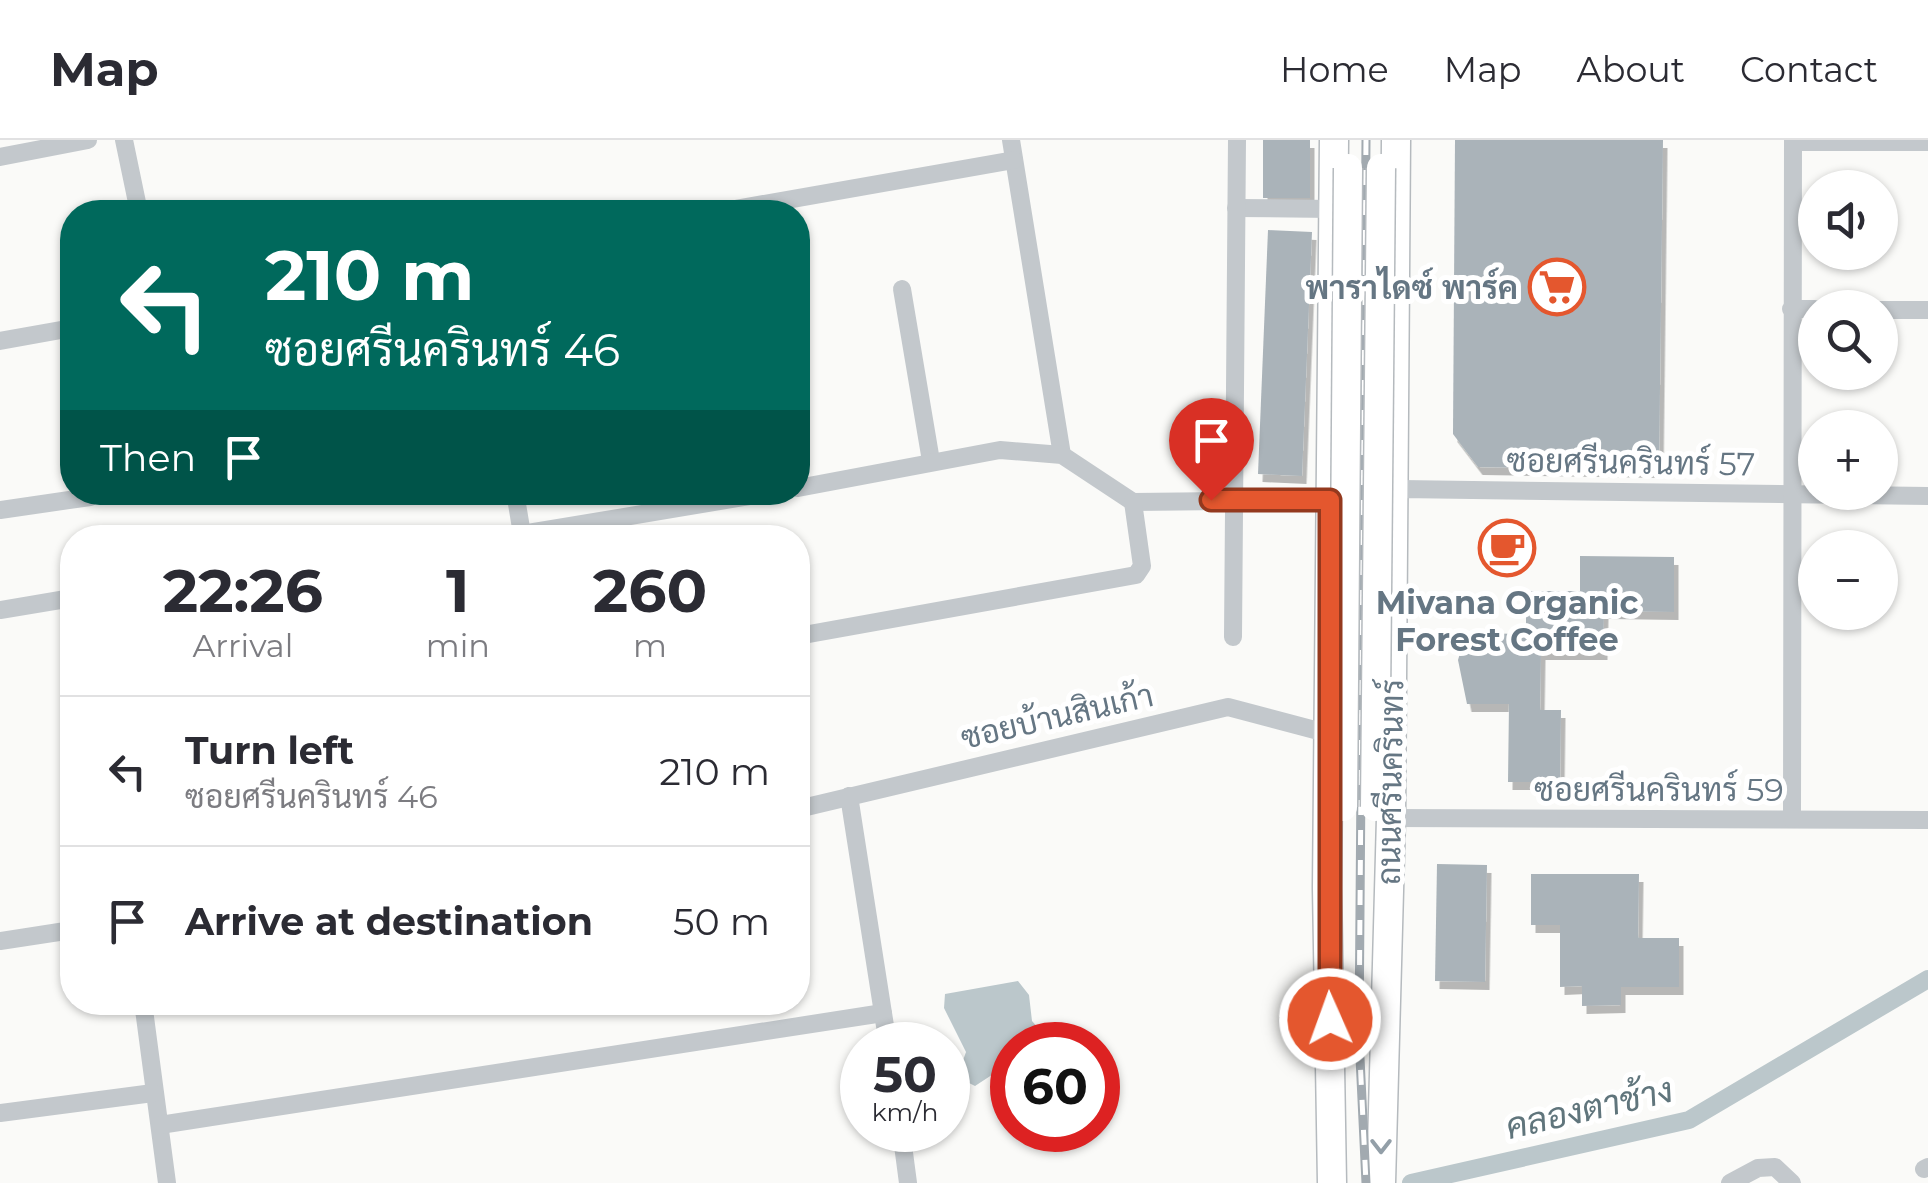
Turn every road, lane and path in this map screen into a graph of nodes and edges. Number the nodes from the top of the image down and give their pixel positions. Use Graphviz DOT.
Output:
graph roads {
  1 [pos="88,140"];
  2 [pos="124,140"];
  3 [pos="1012,140"];
  4 [pos="1237,140"];
  5 [pos="1334,140"];
  6 [pos="1396,140"];
  7 [pos="1792,141"];
  8 [pos="1928,142"];
  9 [pos="1348,154"];
  10 [pos="1381,154"];
  11 [pos="0,157"];
  12 [pos="1014,160"];
  13 [pos="136,200"];
  14 [pos="786,200"];
  15 [pos="1236,208"];
  16 [pos="1334,209"];
  17 [pos="1333,268"];
  18 [pos="1395,271"];
  19 [pos="902,288"];
  20 [pos="1791,309"];
  21 [pos="1798,309"];
  22 [pos="1898,310"];
  23 [pos="1928,310"];
  24 [pos="60,330"];
  25 [pos="0,341"];
  26 [pos="1062,455"];
  27 [pos="931,461"];
  28 [pos="810,486"];
  29 [pos="1393,489"];
  30 [pos="1789,494"];
  31 [pos="1928,496"];
  32 [pos="1234,500"];
  33 [pos="1330,500"];
  34 [pos="60,501"];
  35 [pos="1139,501"];
  36 [pos="636,505"];
  37 [pos="0,510"];
  38 [pos="557,525"];
  39 [pos="60,600"];
  40 [pos="0,610"];
  41 [pos="810,634"];
  42 [pos="1234,637"];
  43 [pos="1391,718"];
  44 [pos="1330,726"];
  45 [pos="850,796"];
  46 [pos="810,806"];
  47 [pos="1382,813"];
  48 [pos="1792,819"];
  49 [pos="1928,820"];
  50 [pos="60,932"];
  51 [pos="0,941"];
  52 [pos="884,1012"];
  53 [pos="145,1015"];
  54 [pos="885,1022"];
  55 [pos="153,1093"];
  56 [pos="1333,1108"];
  57 [pos="0,1114"];
  58 [pos="160,1125"];
  59 [pos="903,1152"];
  60 [pos="167,1183"];
  61 [pos="908,1183"];
  62 [pos="1332,1183"];
  63 [pos="1381,1183"];
  64 [pos="1730,1183"];
  65 [pos="1792,1183"];
  1 -- 11 [label="street"];
  2 -- 13 [label="street"];
  3 -- 12 [label="street"];
  4 -- 15 [label="street"];
  5 -- 16 [label="main road, ถนนศรีนครินทร์"];
  6 -- 18 [label="main road, ถนนศรีนครินทร์"];
  7 -- 8 [label="street"];
  7 -- 20 [label="street"];
  9 -- 56 [label="main road, bridge"];
  10 -- 47 [label="main road, bridge"];
  12 -- 14 [label="street"];
  12 -- 26 [label="street"];
  15 -- 16 [label="street"];
  15 -- 32 [label="street"];
  16 -- 17 [label="main road, ถนนศรีนครินทร์"];
  17 -- 18 [label="main road"];
  17 -- 33 [label="main road, ถนนศรีนครินทร์"];
  18 -- 29 [label="main road, ถนนศรีนครินทร์"];
  19 -- 27 [label="street"];
  20 -- 21 [label="street"];
  20 -- 30 [label="street"];
  22 -- 23 [label="street"];
  24 -- 25 [label="street"];
  26 -- 27 [label="street"];
  26 -- 35 [label="street"];
  27 -- 28 [label="street"];
  29 -- 30 [label="street, ซอยศรีนครินทร์ 57"];
  29 -- 33 [label="street, ซอยศรีนครินทร์ 57"];
  29 -- 43 [label="main road, ถนนศรีนครินทร์"];
  30 -- 31 [label="street, ซอยศรีนครินทร์ 57"];
  30 -- 48 [label="street"];
  32 -- 33 [label="street, ซอยศรีนครินทร์ 57"];
  32 -- 35 [label="street, ซอยศรีนครินทร์ 57"];
  32 -- 42 [label="street"];
  33 -- 44 [label="main road, ถนนศรีนครินทร์"];
  34 -- 37 [label="street"];
  35 -- 41 [label="street"];
  36 -- 38 [label="street"];
  39 -- 40 [label="street"];
  43 -- 44 [label="main road"];
  43 -- 47 [label="main road, ถนนศรีนครินทร์"];
  44 -- 45 [label="street, ซอยบ้านสินเก้า"];
  44 -- 56 [label="main road, ถนนศรีนครินทร์"];
  45 -- 46 [label="street, ซอยบ้านสินเก้า"];
  45 -- 52 [label="street"];
  47 -- 48 [label="street, ซอยศรีนครินทร์ 59"];
  47 -- 63 [label="main road, one-way"];
  48 -- 49 [label="street, ซอยศรีนครินทร์ 59"];
  50 -- 51 [label="street"];
  52 -- 54 [label="street"];
  52 -- 58 [label="street"];
  53 -- 55 [label="street"];
  55 -- 57 [label="street"];
  55 -- 58 [label="street"];
  56 -- 62 [label="main road, ถนนศรีนครินทร์"];
  58 -- 60 [label="street"];
  59 -- 61 [label="street"];
  64 -- 65 [label="street"];
}
